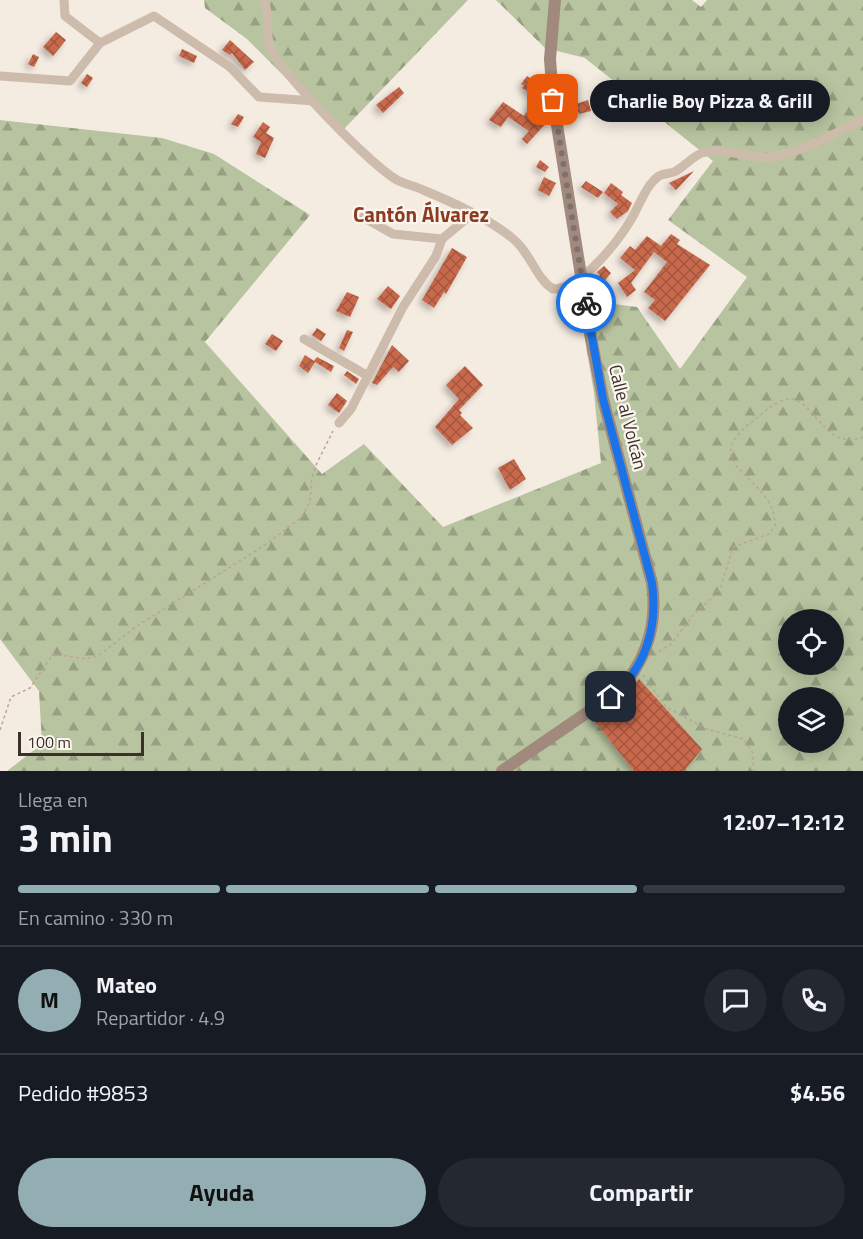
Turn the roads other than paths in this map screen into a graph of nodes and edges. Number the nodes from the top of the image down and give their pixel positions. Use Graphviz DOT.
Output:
graph roads {
  1 [pos="64,0"];
  2 [pos="264,0"];
  3 [pos="555,0"];
  4 [pos="100,43"];
  5 [pos="0,76"];
  6 [pos="314,101"];
  7 [pos="863,119"];
  8 [pos="472,214"];
  9 [pos="363,217"];
  10 [pos="442,239"];
  11 [pos="582,277"];
  12 [pos="304,339"];
  13 [pos="368,376"];
  14 [pos="339,423"];
  15 [pos="502,771"];
  1 -- 4 [label="street"];
  2 -- 6 [label="street"];
  3 -- 11 [label="street, Calle al Volcán"];
  4 -- 5 [label="street"];
  4 -- 6 [label="street"];
  6 -- 8 [label="street"];
  7 -- 11 [label="street"];
  8 -- 10 [label="street"];
  8 -- 11 [label="street"];
  9 -- 10 [label="street"];
  10 -- 13 [label="street"];
  11 -- 15 [label="street, Calle al Volcán"];
  12 -- 13 [label="street"];
  13 -- 14 [label="street"];
}
